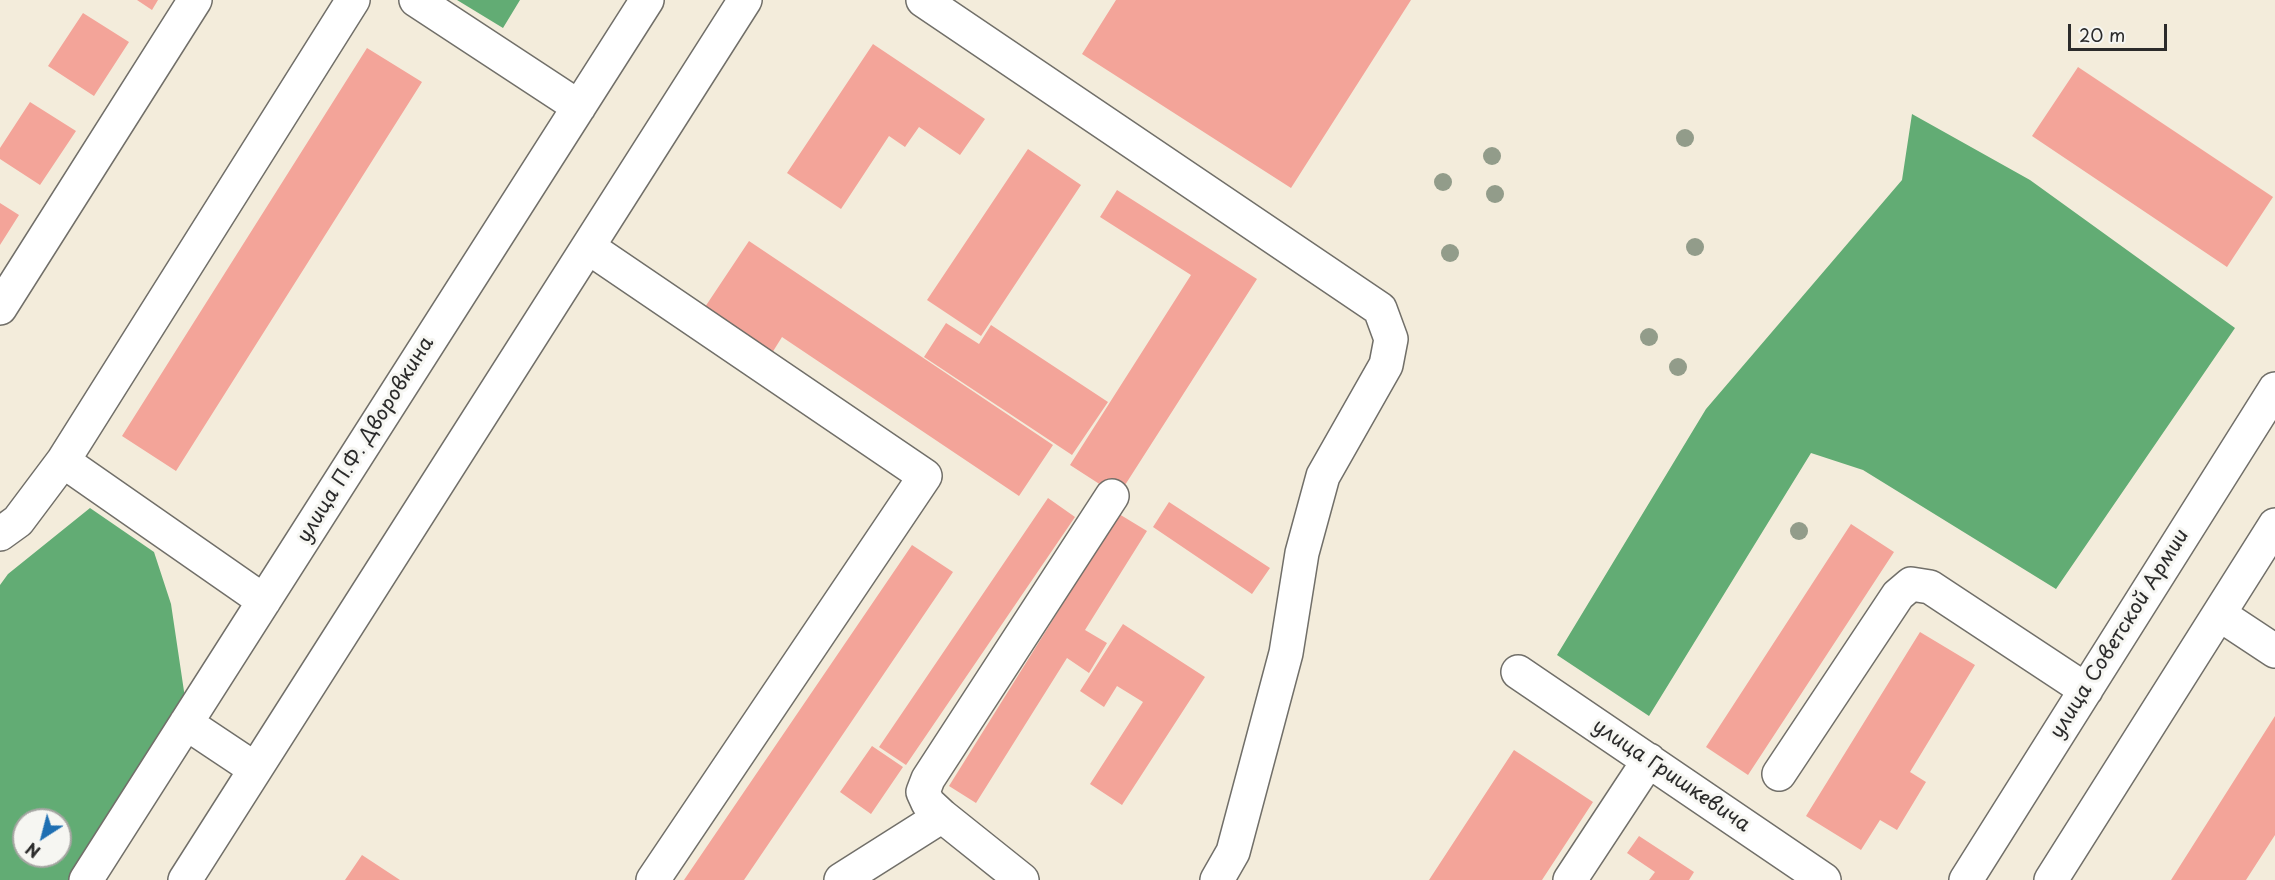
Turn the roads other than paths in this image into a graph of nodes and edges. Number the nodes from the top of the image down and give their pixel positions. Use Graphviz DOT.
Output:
graph roads {
  1 [pos="195,0"];
  2 [pos="353,0"];
  3 [pos="416,0"];
  4 [pos="647,0"];
  5 [pos="745,0"];
  6 [pos="923,0"];
  7 [pos="579,107"];
  8 [pos="588,247"];
  9 [pos="0,308"];
  10 [pos="2275,388"];
  11 [pos="63,461"];
  12 [pos="1112,496"];
  13 [pos="2275,525"];
  14 [pos="0,534"];
  15 [pos="264,601"];
  16 [pos="2219,614"];
  17 [pos="2275,651"];
  18 [pos="1518,672"];
  19 [pos="2086,690"];
  20 [pos="186,723"];
  21 [pos="1649,760"];
  22 [pos="255,769"];
  23 [pos="1779,774"];
  24 [pos="942,816"];
  25 [pos="2059,877"];
  26 [pos="86,880"];
  27 [pos="185,880"];
  28 [pos="653,880"];
  29 [pos="841,880"];
  30 [pos="1022,880"];
  31 [pos="1217,880"];
  32 [pos="1570,880"];
  33 [pos="1824,880"];
  34 [pos="1966,880"];
  1 -- 9 [label="street"];
  2 -- 11 [label="street"];
  3 -- 7 [label="street"];
  4 -- 7 [label="street, улица П.Ф. Дворовкина"];
  5 -- 8 [label="street"];
  6 -- 31 [label="street"];
  7 -- 15 [label="street, улица П.Ф. Дворовкина"];
  8 -- 22 [label="street"];
  8 -- 28 [label="street"];
  10 -- 19 [label="street, улица Советской Армии"];
  11 -- 14 [label="street"];
  11 -- 15 [label="street"];
  12 -- 24 [label="street"];
  13 -- 16 [label="street"];
  15 -- 20 [label="street, улица П.Ф. Дворовкина"];
  16 -- 17 [label="street"];
  16 -- 25 [label="street"];
  18 -- 21 [label="street, улица Гришкевича"];
  19 -- 23 [label="street"];
  19 -- 34 [label="street, улица Советской Армии"];
  20 -- 22 [label="street"];
  20 -- 26 [label="street, улица П.Ф. Дворовкина"];
  21 -- 32 [label="street"];
  21 -- 33 [label="street, улица Гришкевича"];
  22 -- 27 [label="street"];
  24 -- 29 [label="street"];
  24 -- 30 [label="street"];
}
